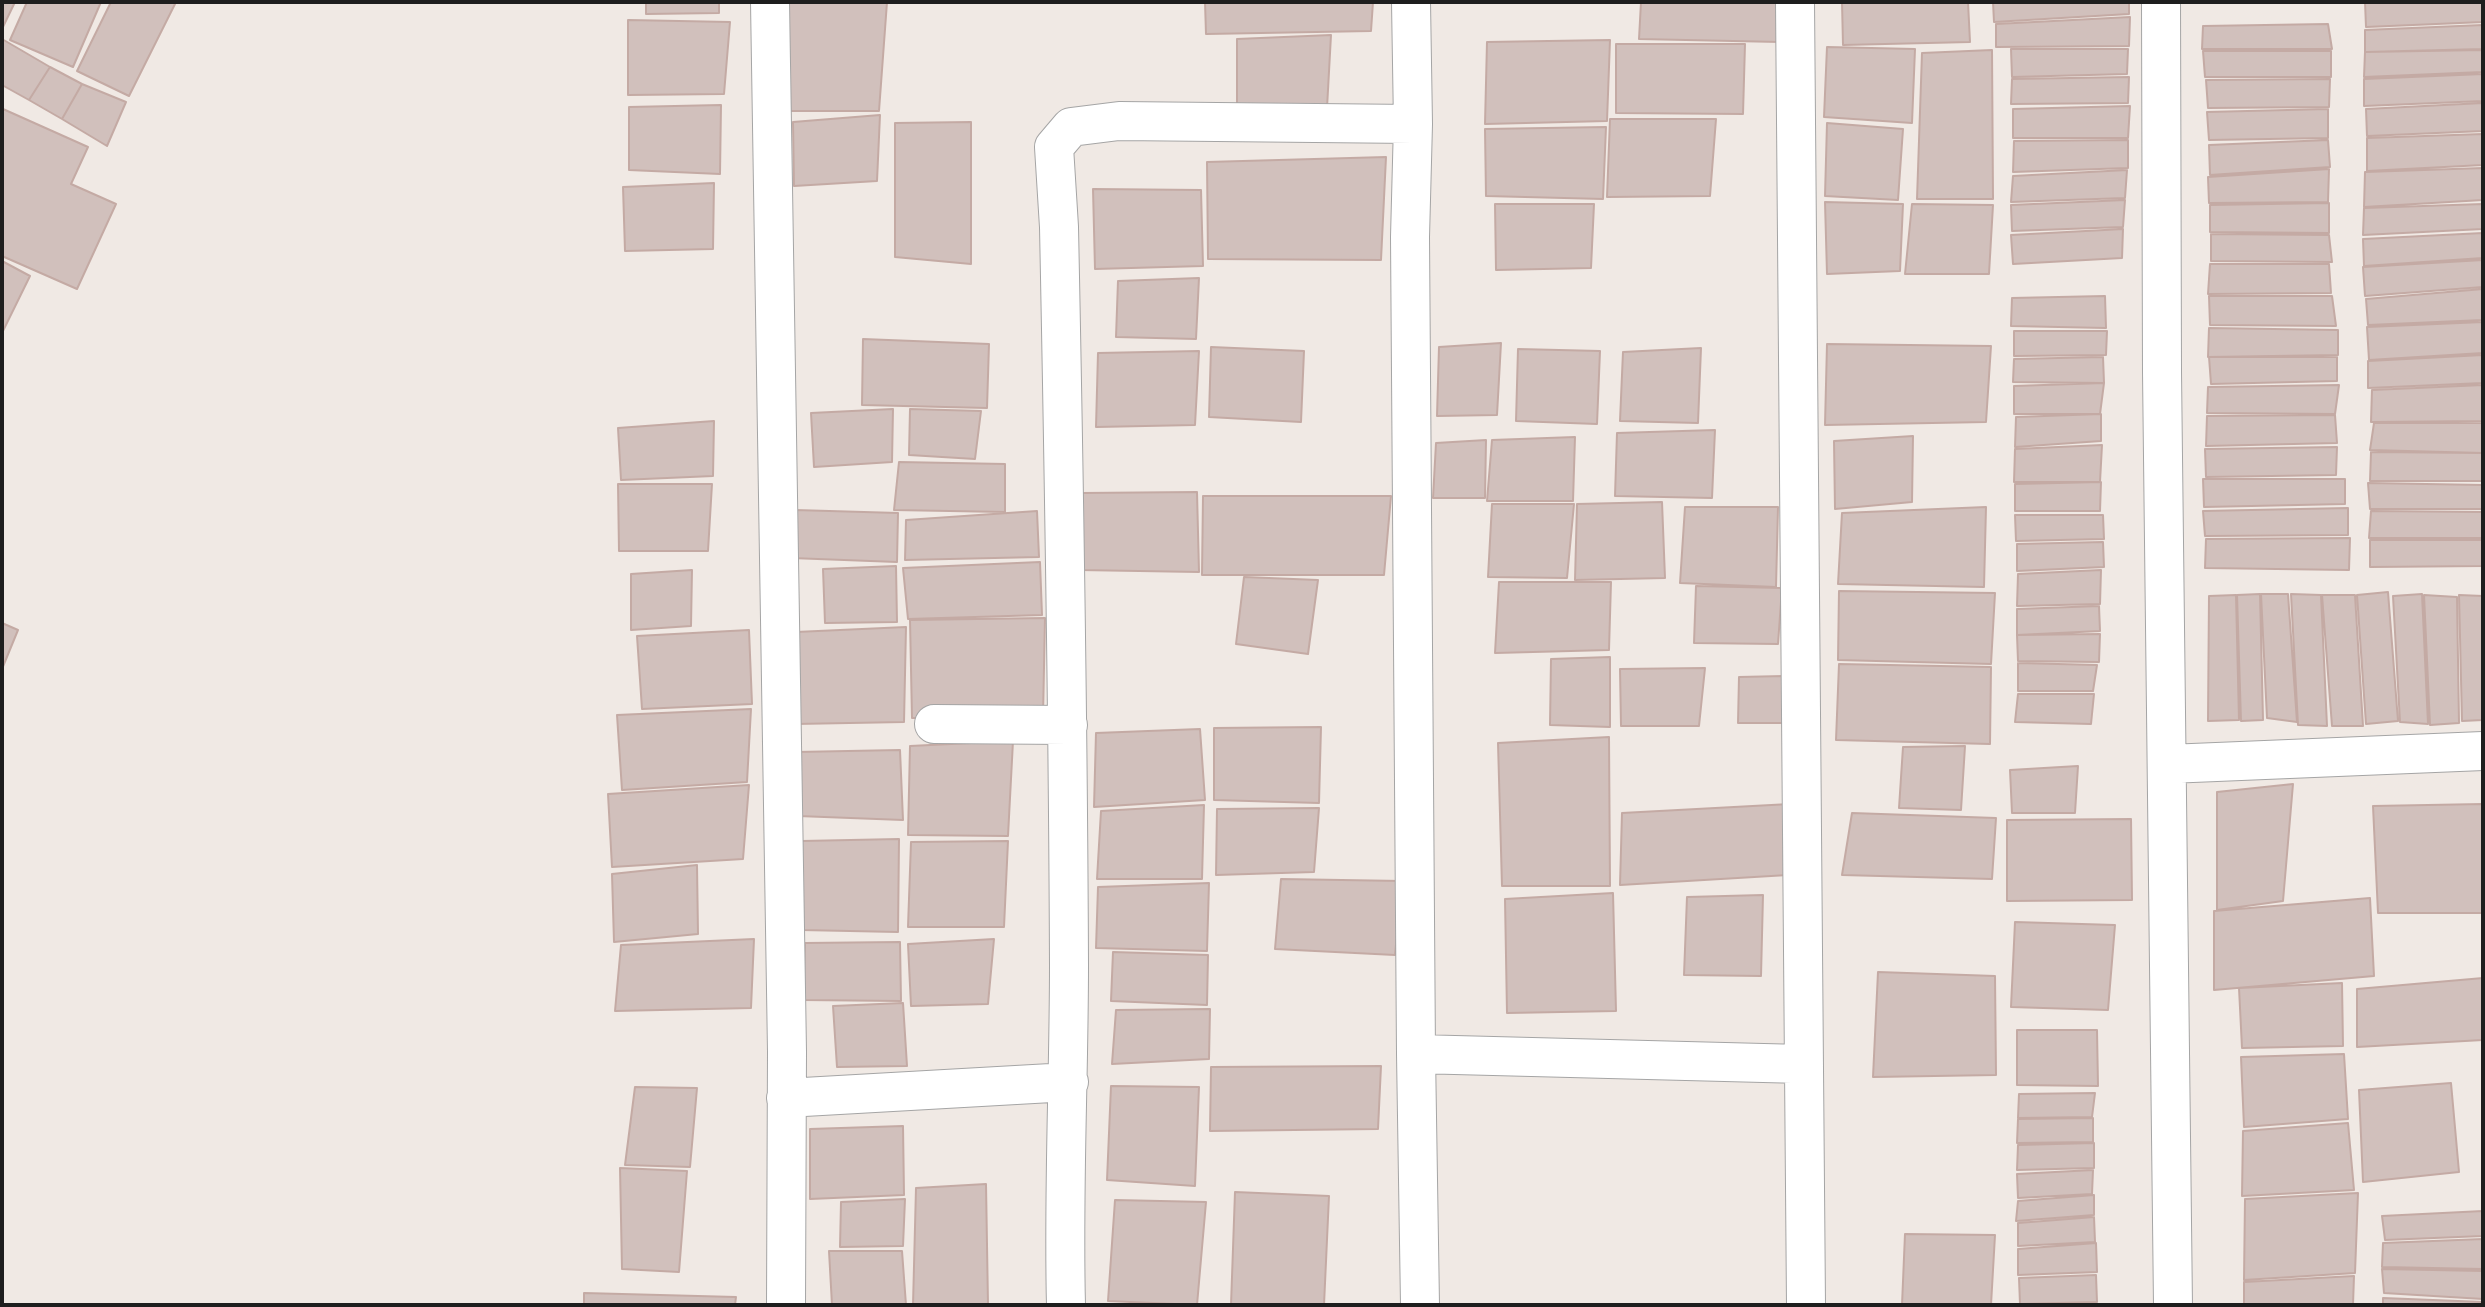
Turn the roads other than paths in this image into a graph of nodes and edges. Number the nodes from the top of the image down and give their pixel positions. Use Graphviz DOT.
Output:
graph roads {
  1 [pos="770,2"];
  2 [pos="1411,2"];
  3 [pos="1795,2"];
  4 [pos="2161,2"];
  5 [pos="1413,124"];
  6 [pos="934,724"];
  7 [pos="1068,725"];
  8 [pos="2483,751"];
  9 [pos="2168,764"];
  10 [pos="1416,1054"];
  11 [pos="1802,1064"];
  12 [pos="1069,1082"];
  13 [pos="786,1098"];
  14 [pos="786,1305"];
  15 [pos="1066,1305"];
  16 [pos="1420,1305"];
  17 [pos="1806,1305"];
  18 [pos="2173,1305"];
  1 -- 13 [label="street"];
  2 -- 5 [label="street"];
  3 -- 11 [label="street"];
  4 -- 9 [label="street"];
  5 -- 7 [label="street"];
  5 -- 10 [label="street"];
  6 -- 7 [label="street"];
  7 -- 12 [label="street"];
  8 -- 9 [label="street"];
  9 -- 18 [label="street"];
  10 -- 11 [label="street"];
  10 -- 16 [label="street"];
  11 -- 17 [label="street"];
  12 -- 13 [label="street"];
  12 -- 15 [label="street"];
  13 -- 14 [label="street"];
}
